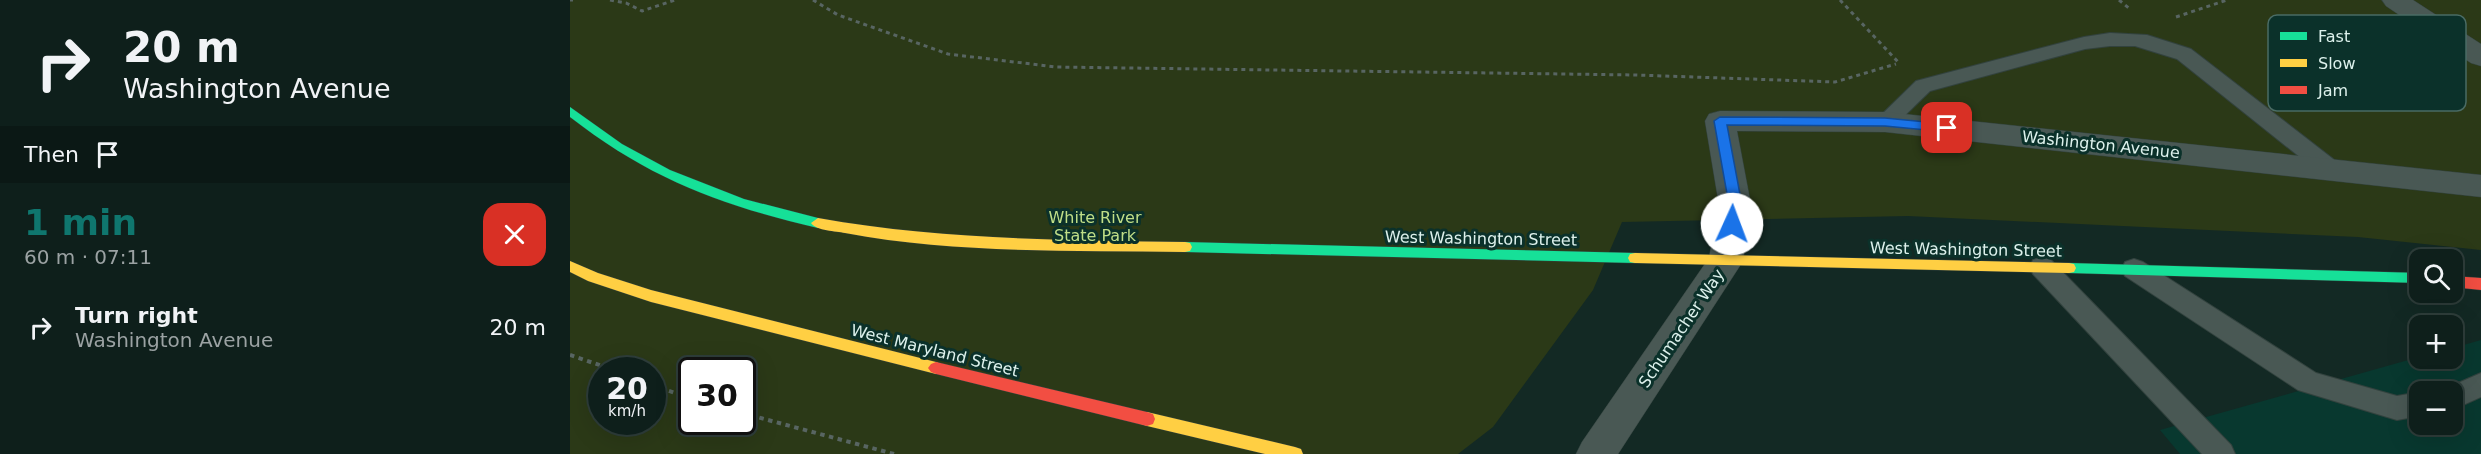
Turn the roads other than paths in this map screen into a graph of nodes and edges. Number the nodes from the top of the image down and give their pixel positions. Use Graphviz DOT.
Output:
graph roads {
  1 [pos="2395,0"];
  2 [pos="2418,15"];
  3 [pos="2466,47"];
  4 [pos="2481,57"];
  5 [pos="570,111"];
  6 [pos="1720,121"];
  7 [pos="1885,122"];
  8 [pos="2329,168"];
  9 [pos="2481,186"];
  10 [pos="1726,261"];
  11 [pos="570,266"];
  12 [pos="2042,267"];
  13 [pos="2134,269"];
  14 [pos="2409,278"];
  15 [pos="2463,282"];
  16 [pos="2481,284"];
  17 [pos="2481,384"];
  18 [pos="2463,393"];
  19 [pos="2409,406"];
  20 [pos="1295,454"];
  21 [pos="1596,454"];
  22 [pos="2221,454"];
  1 -- 2 [label="street"];
  3 -- 4 [label="street"];
  5 -- 10 [label="main road, West Washington Street"];
  6 -- 7 [label="street, Washington Avenue"];
  6 -- 10 [label="street, Schumacher Way"];
  7 -- 8 [label="street, Washington Avenue"];
  7 -- 8 [label="lane"];
  8 -- 9 [label="street, Washington Avenue"];
  10 -- 12 [label="main road, West Washington Street"];
  10 -- 21 [label="street, Schumacher Way"];
  11 -- 20 [label="main road, West Maryland Street"];
  12 -- 13 [label="main road, West Washington Street"];
  12 -- 22 [label="lane"];
  13 -- 14 [label="main road, West Washington Street"];
  13 -- 19 [label="lane"];
  15 -- 16 [label="main road"];
  17 -- 18 [label="lane"];
}
